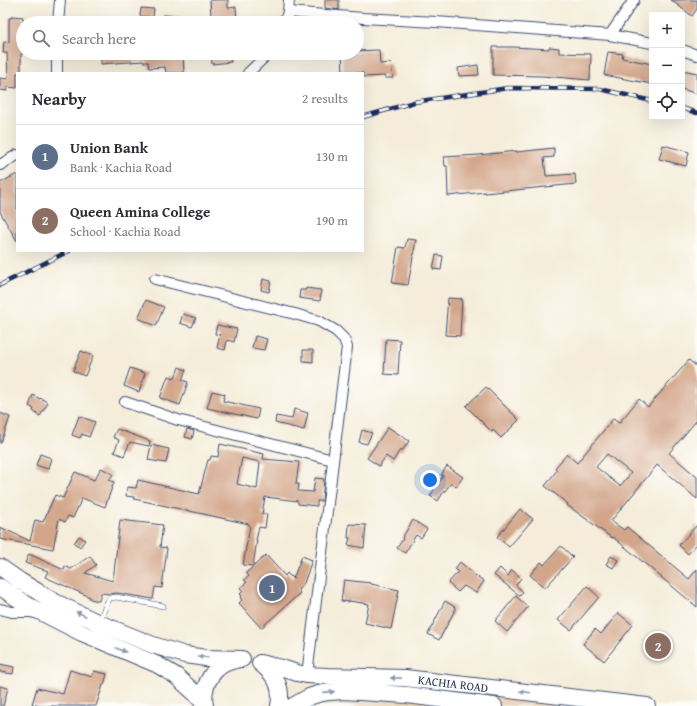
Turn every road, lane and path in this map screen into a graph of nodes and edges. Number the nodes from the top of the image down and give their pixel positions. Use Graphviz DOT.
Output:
graph roads {
  1 [pos="60,0"];
  2 [pos="289,0"];
  3 [pos="634,0"];
  4 [pos="288,12"];
  5 [pos="59,16"];
  6 [pos="287,16"];
  7 [pos="338,16"];
  8 [pos="364,18"];
  9 [pos="610,35"];
  10 [pos="649,42"];
  11 [pos="685,51"];
  12 [pos="697,55"];
  13 [pos="57,60"];
  14 [pos="262,60"];
  15 [pos="57,72"];
  16 [pos="249,72"];
  17 [pos="16,156"];
  18 [pos="0,165"];
  19 [pos="155,279"];
  20 [pos="125,402"];
  21 [pos="333,460"];
  22 [pos="0,567"];
  23 [pos="0,587"];
  24 [pos="164,606"];
  25 [pos="0,609"];
  26 [pos="49,615"];
  27 [pos="99,623"];
  28 [pos="242,659"];
  29 [pos="260,663"];
  30 [pos="307,675"];
  31 [pos="205,705"];
  32 [pos="279,706"];
  33 [pos="293,706"];
  34 [pos="494,706"];
  35 [pos="647,706"];
  1 -- 5 [label="street"];
  2 -- 4 [label="street"];
  3 -- 9 [label="street"];
  4 -- 6 [label="street"];
  4 -- 7 [label="street"];
  8 -- 9 [label="street"];
  9 -- 10 [label="street"];
  11 -- 12 [label="street"];
  13 -- 15 [label="street"];
  14 -- 16 [label="street"];
  17 -- 18 [label="street"];
  19 -- 21 [label="street"];
  20 -- 21 [label="street"];
  21 -- 30 [label="street"];
  27 -- 22 [label="main road, KACHIA ROAD, one-way"];
  23 -- 26 [label="main road"];
  24 -- 27 [label="lane"];
  25 -- 26 [label="street"];
  26 -- 31 [label="main road, one-way"];
  28 -- 27 [label="main road, KACHIA ROAD, one-way"];
  28 -- 29 [label="main road, KACHIA ROAD"];
  28 -- 31 [label="main road"];
  29 -- 30 [label="main road, KACHIA ROAD"];
  29 -- 32 [label="main road"];
  35 -- 30 [label="main road, KACHIA ROAD, one-way"];
  33 -- 34 [label="main road, KACHIA ROAD, one-way"];
}
